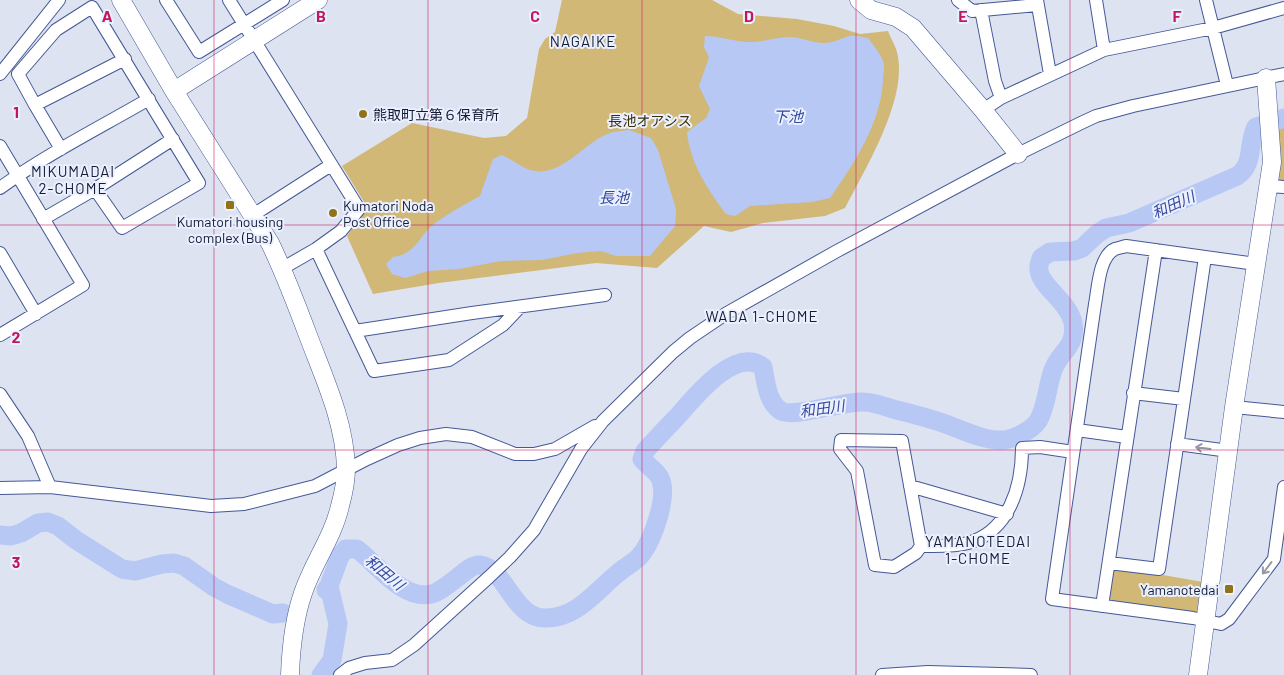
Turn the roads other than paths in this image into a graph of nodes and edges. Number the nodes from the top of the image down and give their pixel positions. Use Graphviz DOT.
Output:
graph roads {
  1 [pos="58,0"];
  2 [pos="121,0"];
  3 [pos="166,0"];
  4 [pos="229,0"];
  5 [pos="283,0"];
  6 [pos="318,0"];
  7 [pos="859,0"];
  8 [pos="958,0"];
  9 [pos="1096,0"];
  10 [pos="1206,0"];
  11 [pos="1037,2"];
  12 [pos="1284,8"];
  13 [pos="981,10"];
  14 [pos="243,24"];
  15 [pos="1213,28"];
  16 [pos="254,40"];
  17 [pos="1104,50"];
  18 [pos="124,59"];
  19 [pos="0,74"];
  20 [pos="1050,74"];
  21 [pos="1284,74"];
  22 [pos="1266,78"];
  23 [pos="1227,85"];
  24 [pos="174,90"];
  25 [pos="1001,98"];
  26 [pos="149,99"];
  27 [pos="35,105"];
  28 [pos="983,110"];
  29 [pos="173,139"];
  30 [pos="0,146"];
  31 [pos="61,150"];
  32 [pos="1018,154"];
  33 [pos="331,165"];
  34 [pos="18,175"];
  35 [pos="1276,187"];
  36 [pos="0,188"];
  37 [pos="94,189"];
  38 [pos="253,215"];
  39 [pos="43,219"];
  40 [pos="316,249"];
  41 [pos="1156,250"];
  42 [pos="0,253"];
  43 [pos="1204,257"];
  44 [pos="1256,264"];
  45 [pos="282,268"];
  46 [pos="605,295"];
  47 [pos="520,307"];
  48 [pos="36,314"];
  49 [pos="355,331"];
  50 [pos="0,334"];
  51 [pos="1133,393"];
  52 [pos="0,394"];
  53 [pos="1184,399"];
  54 [pos="1234,407"];
  55 [pos="1284,412"];
  56 [pos="604,421"];
  57 [pos="1077,430"];
  58 [pos="1127,437"];
  59 [pos="1177,444"];
  60 [pos="1229,451"];
  61 [pos="1073,452"];
  62 [pos="346,470"];
  63 [pos="910,486"];
  64 [pos="50,487"];
  65 [pos="1284,487"];
  66 [pos="0,488"];
  67 [pos="1007,514"];
  68 [pos="921,546"];
  69 [pos="1109,563"];
  70 [pos="1102,606"];
  71 [pos="1206,620"];
  72 [pos="911,674"];
  73 [pos="290,675"];
  74 [pos="340,675"];
  75 [pos="882,675"];
  76 [pos="1031,675"];
  77 [pos="1198,675"];
  1 -- 19 [label="street"];
  2 -- 24 [label="street"];
  3 -- 14 [label="street"];
  4 -- 14 [label="street"];
  5 -- 14 [label="street"];
  6 -- 16 [label="street"];
  7 -- 28 [label="street"];
  8 -- 13 [label="street"];
  9 -- 17 [label="street"];
  10 -- 15 [label="street"];
  11 -- 13 [label="street"];
  11 -- 20 [label="street"];
  12 -- 15 [label="street"];
  13 -- 25 [label="street"];
  14 -- 16 [label="street"];
  15 -- 17 [label="street"];
  15 -- 23 [label="street"];
  16 -- 24 [label="street"];
  16 -- 33 [label="street"];
  17 -- 20 [label="street"];
  18 -- 26 [label="street"];
  18 -- 27 [label="street"];
  18 -- 27 [label="street"];
  20 -- 25 [label="street"];
  21 -- 22 [label="street"];
  22 -- 23 [label="street"];
  22 -- 35 [label="street"];
  23 -- 32 [label="street"];
  24 -- 38 [label="street"];
  25 -- 28 [label="street"];
  26 -- 29 [label="street"];
  26 -- 31 [label="street"];
  27 -- 31 [label="street"];
  28 -- 32 [label="street"];
  29 -- 37 [label="street"];
  29 -- 37 [label="street"];
  30 -- 34 [label="street"];
  31 -- 34 [label="street"];
  32 -- 56 [label="street"];
  33 -- 38 [label="street"];
  33 -- 40 [label="street"];
  34 -- 36 [label="street"];
  34 -- 39 [label="street"];
  35 -- 44 [label="street"];
  37 -- 39 [label="street"];
  38 -- 45 [label="street"];
  39 -- 48 [label="street"];
  40 -- 45 [label="street"];
  40 -- 49 [label="street"];
  41 -- 43 [label="street"];
  41 -- 51 [label="street"];
  41 -- 57 [label="street"];
  42 -- 48 [label="street"];
  43 -- 44 [label="street"];
  43 -- 53 [label="street"];
  44 -- 54 [label="street"];
  45 -- 62 [label="street"];
  46 -- 47 [label="street"];
  47 -- 49 [label="street"];
  47 -- 49 [label="street"];
  48 -- 50 [label="street"];
  51 -- 53 [label="street"];
  51 -- 58 [label="street"];
  52 -- 64 [label="street"];
  53 -- 59 [label="street"];
  54 -- 55 [label="street"];
  54 -- 60 [label="street"];
  56 -- 62 [label="street"];
  56 -- 74 [label="street"];
  57 -- 58 [label="street"];
  57 -- 61 [label="street"];
  58 -- 69 [label="street"];
  60 -- 59 [label="street, one-way"];
  59 -- 69 [label="street"];
  60 -- 71 [label="street"];
  61 -- 67 [label="street"];
  61 -- 70 [label="street"];
  62 -- 64 [label="street"];
  62 -- 73 [label="street"];
  63 -- 67 [label="street"];
  63 -- 68 [label="street"];
  63 -- 68 [label="street"];
  64 -- 66 [label="street"];
  65 -- 71 [label="street, one-way"];
  67 -- 68 [label="street"];
  69 -- 70 [label="street"];
  70 -- 71 [label="street"];
  71 -- 77 [label="street"];
  72 -- 75 [label="street"];
  72 -- 76 [label="street"];
}
